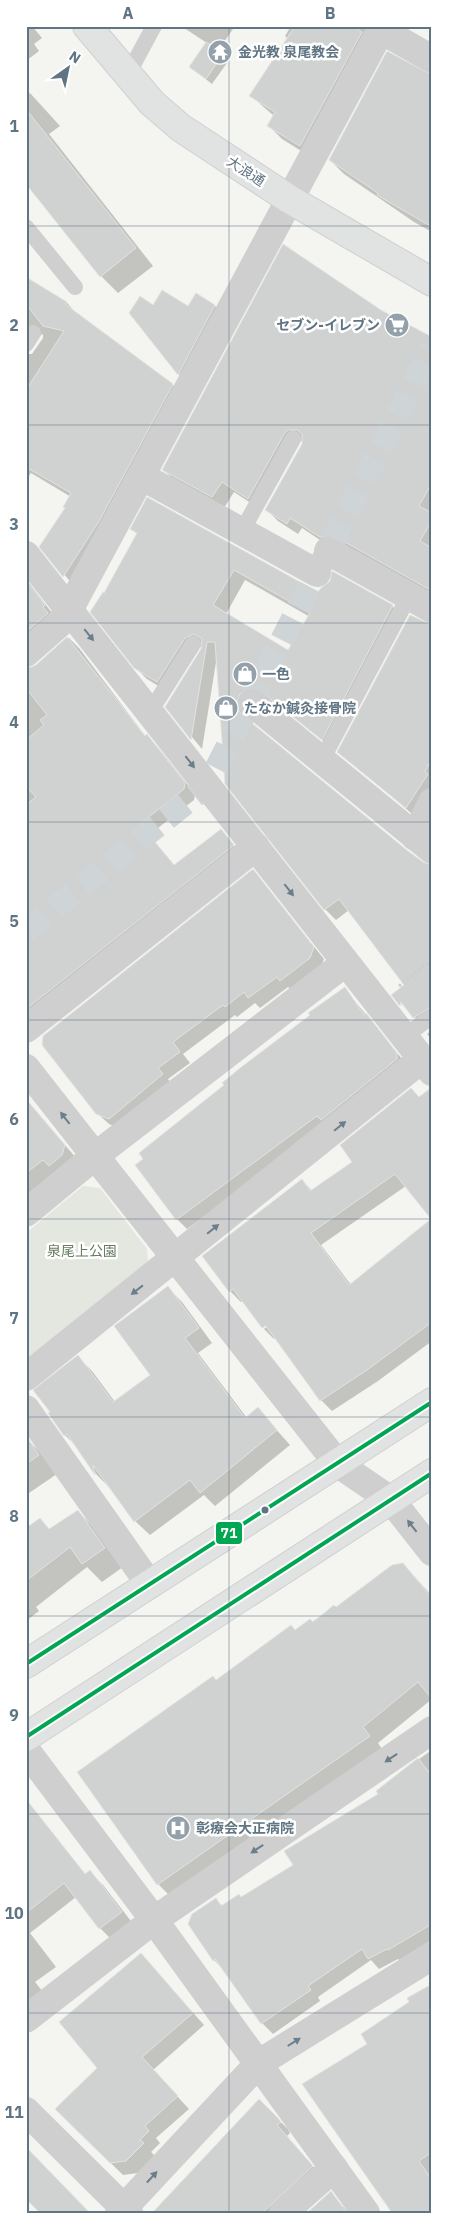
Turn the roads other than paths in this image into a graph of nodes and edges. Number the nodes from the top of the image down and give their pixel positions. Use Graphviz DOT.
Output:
graph roads {
  1 [pos="87,26"];
  2 [pos="154,26"];
  3 [pos="382,28"];
  4 [pos="432,59"];
  5 [pos="127,76"];
  6 [pos="289,199"];
  7 [pos="26,227"];
  8 [pos="432,282"];
  9 [pos="75,287"];
  10 [pos="292,439"];
  11 [pos="141,476"];
  12 [pos="242,531"];
  13 [pos="26,555"];
  14 [pos="420,603"];
  15 [pos="69,610"];
  16 [pos="193,644"];
  17 [pos="26,653"];
  18 [pos="252,703"];
  19 [pos="150,712"];
  20 [pos="322,760"];
  21 [pos="432,802"];
  22 [pos="423,844"];
  23 [pos="256,847"];
  24 [pos="345,962"];
  25 [pos="432,1016"];
  26 [pos="26,1028"];
  27 [pos="404,1037"];
  28 [pos="427,1066"];
  29 [pos="26,1068"];
  30 [pos="95,1156"];
  31 [pos="26,1213"];
  32 [pos="176,1259"];
  33 [pos="26,1377"];
  34 [pos="432,1402"];
  35 [pos="26,1409"];
  36 [pos="338,1464"];
  37 [pos="432,1473"];
  38 [pos="391,1500"];
  39 [pos="432,1552"];
  40 [pos="150,1584"];
  41 [pos="26,1664"];
  42 [pos="432,1730"];
  43 [pos="26,1737"];
  44 [pos="26,1750"];
  45 [pos="154,1920"];
  46 [pos="432,1956"];
  47 [pos="26,2020"];
  48 [pos="259,2064"];
  49 [pos="26,2111"];
  50 [pos="334,2168"];
  51 [pos="124,2211"];
  52 [pos="283,2213"];
  53 [pos="366,2213"];
  1 -- 5 [label="main road, 大浪通"];
  2 -- 5 [label="lane"];
  3 -- 4 [label="street"];
  3 -- 6 [label="street"];
  5 -- 6 [label="main road, 大浪通"];
  6 -- 8 [label="main road, 大浪通"];
  6 -- 11 [label="street"];
  7 -- 9 [label="lane"];
  10 -- 12 [label="lane"];
  11 -- 12 [label="street"];
  11 -- 15 [label="street"];
  12 -- 14 [label="street"];
  13 -- 15 [label="street"];
  14 -- 20 [label="lane"];
  15 -- 17 [label="street"];
  15 -- 19 [label="street, one-way"];
  16 -- 19 [label="lane"];
  18 -- 20 [label="street"];
  19 -- 23 [label="street, one-way"];
  20 -- 22 [label="street"];
  21 -- 22 [label="street"];
  23 -- 24 [label="street, one-way"];
  23 -- 26 [label="street"];
  24 -- 27 [label="street"];
  24 -- 30 [label="street"];
  25 -- 27 [label="lane"];
  27 -- 28 [label="street"];
  32 -- 28 [label="street, one-way"];
  30 -- 29 [label="street, one-way"];
  30 -- 31 [label="street"];
  30 -- 32 [label="street"];
  32 -- 33 [label="street, one-way"];
  32 -- 36 [label="street"];
  34 -- 36 [label="main road"];
  35 -- 40 [label="street"];
  36 -- 38 [label="street"];
  36 -- 40 [label="main road"];
  37 -- 38 [label="main road"];
  39 -- 38 [label="street, one-way"];
  38 -- 43 [label="main road"];
  40 -- 41 [label="main road"];
  42 -- 45 [label="street, one-way"];
  44 -- 45 [label="street"];
  45 -- 47 [label="street"];
  45 -- 48 [label="street"];
  48 -- 46 [label="street, one-way"];
  48 -- 50 [label="street"];
  51 -- 48 [label="street, one-way"];
  49 -- 51 [label="street"];
  50 -- 52 [label="street"];
  50 -- 53 [label="street"];
}
